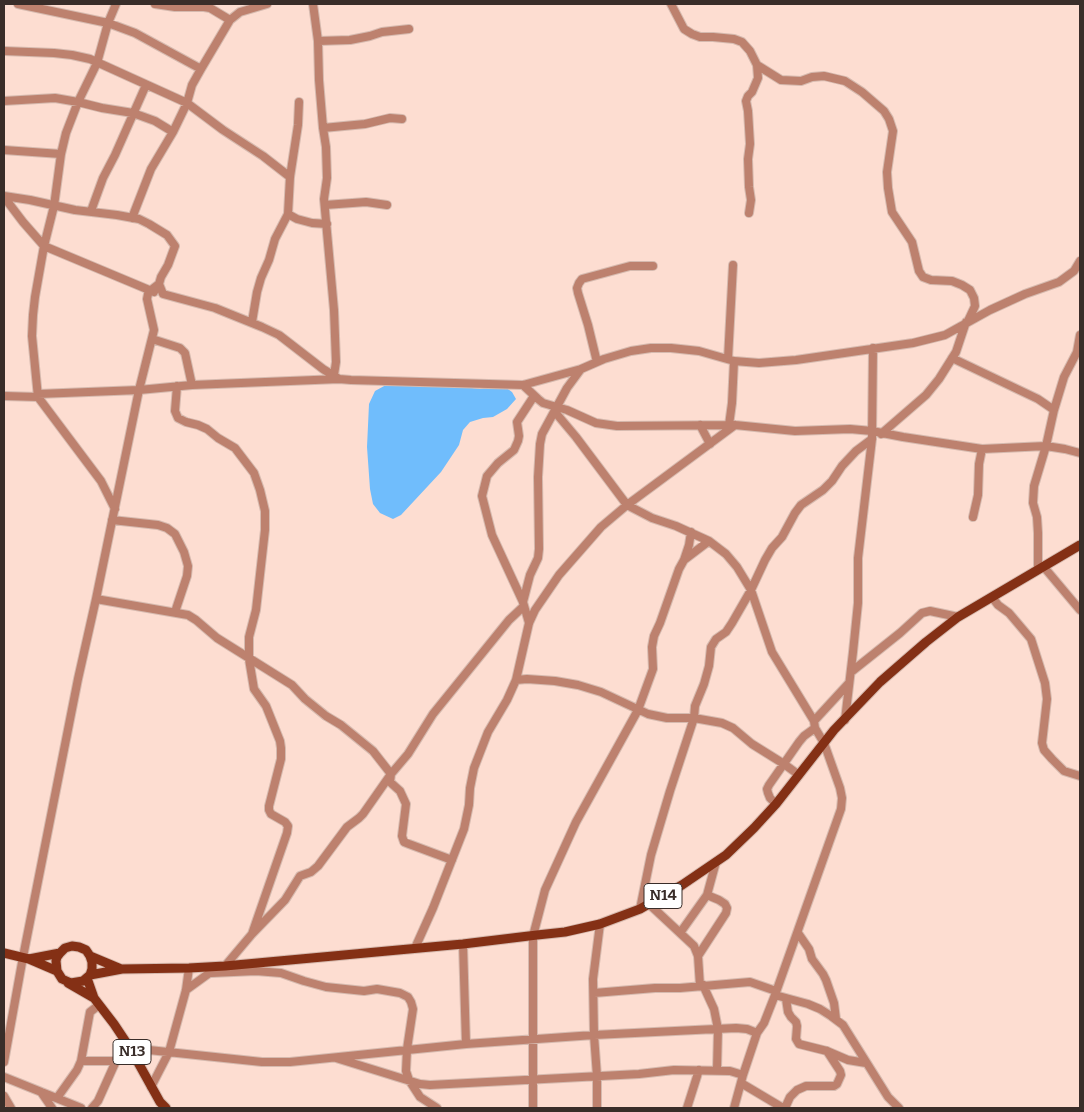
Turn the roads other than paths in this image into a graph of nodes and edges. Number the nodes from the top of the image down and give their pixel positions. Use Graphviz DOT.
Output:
graph roads {
  1 [pos="18,4"];
  2 [pos="116,4"];
  3 [pos="156,4"];
  4 [pos="267,4"];
  5 [pos="313,4"];
  6 [pos="671,4"];
  7 [pos="193,5"];
  8 [pos="230,20"];
  9 [pos="108,23"];
  10 [pos="409,28"];
  11 [pos="318,41"];
  12 [pos="4,51"];
  13 [pos="98,64"];
  14 [pos="757,65"];
  15 [pos="201,68"];
  16 [pos="146,85"];
  17 [pos="4,101"];
  18 [pos="78,102"];
  19 [pos="298,102"];
  20 [pos="187,103"];
  21 [pos="133,113"];
  22 [pos="402,119"];
  23 [pos="323,128"];
  24 [pos="172,132"];
  25 [pos="4,150"];
  26 [pos="61,154"];
  27 [pos="290,177"];
  28 [pos="4,196"];
  29 [pos="325,205"];
  30 [pos="387,205"];
  31 [pos="54,206"];
  32 [pos="91,211"];
  33 [pos="749,213"];
  34 [pos="288,214"];
  35 [pos="132,218"];
  36 [pos="327,224"];
  37 [pos="44,246"];
  38 [pos="1080,260"];
  39 [pos="733,265"];
  40 [pos="653,266"];
  41 [pos="1074,272"];
  42 [pos="1080,278"];
  43 [pos="160,284"];
  44 [pos="150,291"];
  45 [pos="163,294"];
  46 [pos="252,322"];
  47 [pos="967,322"];
  48 [pos="1080,335"];
  49 [pos="152,339"];
  50 [pos="873,348"];
  51 [pos="952,358"];
  52 [pos="731,360"];
  53 [pos="597,362"];
  54 [pos="580,369"];
  55 [pos="560,374"];
  56 [pos="337,377"];
  57 [pos="192,385"];
  58 [pos="523,385"];
  59 [pos="177,386"];
  60 [pos="139,390"];
  61 [pos="565,391"];
  62 [pos="4,396"];
  63 [pos="38,396"];
  64 [pos="534,396"];
  65 [pos="556,409"];
  66 [pos="567,410"];
  67 [pos="1054,410"];
  68 [pos="700,425"];
  69 [pos="732,425"];
  70 [pos="882,432"];
  71 [pos="872,438"];
  72 [pos="710,444"];
  73 [pos="1046,446"];
  74 [pos="982,449"];
  75 [pos="1080,453"];
  76 [pos="627,505"];
  77 [pos="115,509"];
  78 [pos="973,517"];
  79 [pos="112,520"];
  80 [pos="691,532"];
  81 [pos="709,541"];
  82 [pos="1080,545"];
  83 [pos="684,560"];
  84 [pos="1041,568"];
  85 [pos="751,590"];
  86 [pos="992,597"];
  87 [pos="96,599"];
  88 [pos="524,604"];
  89 [pos="1080,610"];
  90 [pos="176,612"];
  91 [pos="958,617"];
  92 [pos="529,623"];
  93 [pos="249,659"];
  94 [pos="851,672"];
  95 [pos="516,680"];
  96 [pos="849,683"];
  97 [pos="638,710"];
  98 [pos="694,718"];
  99 [pos="844,720"];
  100 [pos="814,724"];
  101 [pos="824,743"];
  102 [pos="784,764"];
  103 [pos="391,774"];
  104 [pos="799,775"];
  105 [pos="1080,776"];
  106 [pos="776,804"];
  107 [pos="452,860"];
  108 [pos="716,862"];
  109 [pos="707,896"];
  110 [pos="649,904"];
  111 [pos="640,909"];
  112 [pos="600,924"];
  113 [pos="680,933"];
  114 [pos="798,933"];
  115 [pos="252,934"];
  116 [pos="533,936"];
  117 [pos="463,944"];
  118 [pos="416,948"];
  119 [pos="4,953"];
  120 [pos="60,953"];
  121 [pos="90,956"];
  122 [pos="698,956"];
  123 [pos="26,958"];
  124 [pos="189,968"];
  125 [pos="218,968"];
  126 [pos="122,969"];
  127 [pos="56,971"];
  128 [pos="88,976"];
  129 [pos="66,981"];
  130 [pos="701,985"];
  131 [pos="186,990"];
  132 [pos="594,993"];
  133 [pos="776,993"];
  134 [pos="786,999"];
  135 [pos="96,1002"];
  136 [pos="836,1019"];
  137 [pos="718,1029"];
  138 [pos="757,1033"];
  139 [pos="594,1035"];
  140 [pos="533,1039"];
  141 [pos="466,1044"];
  142 [pos="130,1048"];
  143 [pos="407,1049"];
  144 [pos="827,1051"];
  145 [pos="169,1052"];
  146 [pos="331,1057"];
  147 [pos="82,1061"];
  148 [pos="116,1061"];
  149 [pos="4,1062"];
  150 [pos="866,1063"];
  151 [pos="699,1070"];
  152 [pos="717,1070"];
  153 [pos="597,1076"];
  154 [pos="4,1077"];
  155 [pos="532,1079"];
  156 [pos="742,1079"];
  157 [pos="409,1080"];
  158 [pos="151,1087"];
  159 [pos="41,1092"];
  160 [pos="4,1096"];
  161 [pos="57,1098"];
  162 [pos="11,1108"];
  163 [pos="52,1108"];
  164 [pos="81,1108"];
  165 [pos="92,1108"];
  166 [pos="166,1108"];
  167 [pos="437,1108"];
  168 [pos="532,1108"];
  169 [pos="597,1108"];
  170 [pos="687,1108"];
  171 [pos="734,1108"];
  172 [pos="784,1108"];
  173 [pos="899,1108"];
  1 -- 9 [label="street"];
  2 -- 9 [label="street"];
  3 -- 7 [label="street"];
  4 -- 8 [label="street"];
  5 -- 11 [label="street"];
  6 -- 14 [label="street"];
  7 -- 8 [label="street"];
  8 -- 15 [label="street"];
  9 -- 13 [label="street"];
  9 -- 15 [label="street"];
  10 -- 11 [label="street"];
  11 -- 23 [label="street"];
  12 -- 13 [label="street"];
  13 -- 16 [label="street"];
  13 -- 18 [label="street"];
  14 -- 33 [label="street"];
  14 -- 47 [label="street"];
  15 -- 20 [label="street"];
  16 -- 20 [label="street"];
  16 -- 21 [label="street"];
  17 -- 18 [label="street"];
  18 -- 21 [label="street"];
  18 -- 26 [label="street"];
  19 -- 27 [label="street"];
  20 -- 24 [label="street"];
  20 -- 27 [label="street"];
  21 -- 24 [label="street"];
  21 -- 32 [label="street"];
  22 -- 23 [label="street"];
  23 -- 29 [label="street"];
  24 -- 35 [label="street"];
  25 -- 26 [label="street"];
  26 -- 31 [label="street"];
  27 -- 34 [label="street"];
  28 -- 31 [label="street"];
  28 -- 37 [label="street"];
  29 -- 30 [label="street"];
  29 -- 36 [label="street"];
  31 -- 32 [label="street"];
  31 -- 37 [label="street"];
  32 -- 35 [label="street"];
  34 -- 36 [label="street"];
  34 -- 46 [label="street"];
  35 -- 43 [label="street"];
  36 -- 56 [label="street"];
  37 -- 44 [label="street"];
  37 -- 63 [label="street"];
  38 -- 41 [label="street"];
  39 -- 52 [label="street"];
  40 -- 53 [label="street"];
  41 -- 42 [label="street"];
  41 -- 47 [label="street"];
  43 -- 44 [label="street"];
  43 -- 45 [label="street"];
  44 -- 45 [label="street"];
  44 -- 49 [label="street"];
  45 -- 46 [label="street"];
  46 -- 56 [label="street"];
  47 -- 50 [label="street"];
  47 -- 51 [label="street"];
  48 -- 67 [label="street"];
  49 -- 57 [label="street"];
  49 -- 60 [label="street"];
  50 -- 52 [label="street"];
  50 -- 71 [label="street"];
  51 -- 67 [label="street"];
  51 -- 70 [label="street"];
  52 -- 53 [label="street"];
  52 -- 69 [label="street"];
  53 -- 54 [label="street"];
  54 -- 55 [label="street"];
  54 -- 61 [label="street"];
  55 -- 58 [label="street"];
  55 -- 61 [label="street"];
  56 -- 57 [label="street"];
  56 -- 58 [label="street"];
  57 -- 59 [label="street"];
  58 -- 64 [label="street"];
  59 -- 60 [label="street"];
  59 -- 93 [label="street"];
  60 -- 63 [label="street"];
  60 -- 77 [label="street"];
  61 -- 65 [label="street"];
  61 -- 66 [label="street"];
  62 -- 63 [label="street"];
  63 -- 77 [label="street"];
  64 -- 65 [label="street"];
  64 -- 88 [label="street"];
  65 -- 66 [label="street"];
  65 -- 76 [label="street"];
  65 -- 88 [label="street"];
  66 -- 68 [label="street"];
  67 -- 73 [label="street"];
  68 -- 69 [label="street"];
  68 -- 72 [label="street"];
  69 -- 71 [label="street"];
  69 -- 72 [label="street"];
  70 -- 71 [label="street"];
  70 -- 71 [label="street"];
  70 -- 74 [label="street"];
  71 -- 85 [label="street"];
  71 -- 94 [label="street"];
  72 -- 76 [label="street"];
  73 -- 74 [label="street"];
  73 -- 75 [label="street"];
  73 -- 84 [label="street"];
  74 -- 78 [label="street"];
  76 -- 80 [label="street"];
  76 -- 92 [label="street"];
  77 -- 79 [label="street"];
  79 -- 87 [label="street"];
  79 -- 90 [label="street"];
  80 -- 81 [label="street"];
  80 -- 83 [label="street"];
  81 -- 83 [label="street"];
  81 -- 85 [label="street"];
  82 -- 84 [label="main road, N14"];
  83 -- 97 [label="street"];
  84 -- 86 [label="main road, N14"];
  84 -- 89 [label="street"];
  85 -- 98 [label="street"];
  85 -- 100 [label="street"];
  86 -- 91 [label="main road, N14"];
  86 -- 105 [label="street"];
  87 -- 90 [label="street"];
  87 -- 123 [label="street"];
  88 -- 92 [label="street"];
  88 -- 103 [label="street"];
  90 -- 93 [label="street"];
  91 -- 94 [label="street"];
  91 -- 99 [label="main road, N14"];
  92 -- 95 [label="street"];
  93 -- 103 [label="street"];
  93 -- 115 [label="street"];
  94 -- 96 [label="street"];
  95 -- 97 [label="street"];
  95 -- 107 [label="street"];
  96 -- 99 [label="street"];
  96 -- 100 [label="street"];
  97 -- 98 [label="street"];
  97 -- 116 [label="street"];
  98 -- 102 [label="street"];
  98 -- 111 [label="street"];
  99 -- 101 [label="main road, N14"];
  100 -- 101 [label="street"];
  100 -- 102 [label="street"];
  101 -- 104 [label="main road, N14"];
  101 -- 114 [label="street"];
  102 -- 104 [label="street"];
  102 -- 106 [label="street"];
  103 -- 107 [label="street"];
  103 -- 115 [label="street"];
  104 -- 106 [label="main road, N14"];
  106 -- 108 [label="main road, N14"];
  107 -- 118 [label="street"];
  108 -- 109 [label="street"];
  108 -- 110 [label="main road, N14"];
  109 -- 113 [label="street"];
  109 -- 122 [label="street"];
  110 -- 111 [label="main road, N14"];
  110 -- 113 [label="street"];
  111 -- 112 [label="main road, N14"];
  112 -- 116 [label="main road, N14"];
  112 -- 132 [label="street"];
  113 -- 122 [label="street"];
  114 -- 133 [label="street"];
  114 -- 136 [label="street"];
  115 -- 125 [label="street"];
  116 -- 117 [label="main road, N14"];
  116 -- 140 [label="street"];
  117 -- 118 [label="main road, N14"];
  117 -- 141 [label="street"];
  118 -- 125 [label="main road, N14"];
  119 -- 123 [label="main road"];
  120 -- 121 [label="main road"];
  120 -- 123 [label="main road"];
  120 -- 127 [label="main road"];
  121 -- 126 [label="main road, N14"];
  121 -- 128 [label="main road"];
  122 -- 130 [label="street"];
  123 -- 127 [label="main road"];
  123 -- 149 [label="street"];
  124 -- 125 [label="main road, N14"];
  124 -- 126 [label="main road, N14"];
  124 -- 131 [label="street"];
  125 -- 131 [label="street"];
  125 -- 143 [label="street"];
  126 -- 128 [label="main road, N14"];
  127 -- 129 [label="main road"];
  128 -- 129 [label="main road"];
  128 -- 135 [label="main road, N13"];
  129 -- 135 [label="main road, N13"];
  130 -- 132 [label="street"];
  130 -- 133 [label="street"];
  130 -- 137 [label="street"];
  131 -- 145 [label="street"];
  132 -- 139 [label="street"];
  133 -- 134 [label="street"];
  133 -- 138 [label="street"];
  134 -- 136 [label="street"];
  134 -- 144 [label="street"];
  135 -- 142 [label="main road, N13"];
  135 -- 147 [label="street"];
  136 -- 150 [label="street"];
  137 -- 138 [label="street"];
  137 -- 139 [label="street"];
  137 -- 152 [label="street"];
  138 -- 156 [label="street"];
  139 -- 140 [label="street"];
  139 -- 153 [label="street"];
  140 -- 141 [label="street"];
  140 -- 155 [label="street"];
  141 -- 143 [label="street"];
  142 -- 145 [label="street"];
  142 -- 148 [label="street"];
  142 -- 158 [label="main road, N13"];
  143 -- 146 [label="street"];
  143 -- 157 [label="street"];
  144 -- 150 [label="street"];
  144 -- 172 [label="street"];
  145 -- 146 [label="street"];
  145 -- 158 [label="street"];
  146 -- 157 [label="street"];
  147 -- 148 [label="street"];
  147 -- 161 [label="street"];
  148 -- 165 [label="street"];
  150 -- 173 [label="street"];
  151 -- 152 [label="street"];
  151 -- 153 [label="street"];
  151 -- 170 [label="street"];
  152 -- 156 [label="street"];
  153 -- 155 [label="street"];
  153 -- 169 [label="street"];
  154 -- 159 [label="street"];
  155 -- 157 [label="street"];
  155 -- 168 [label="street"];
  156 -- 171 [label="street"];
  156 -- 172 [label="street"];
  157 -- 167 [label="street"];
  158 -- 166 [label="main road, N13"];
  159 -- 161 [label="street"];
  159 -- 163 [label="street"];
  160 -- 162 [label="street"];
  161 -- 164 [label="street"];
}
